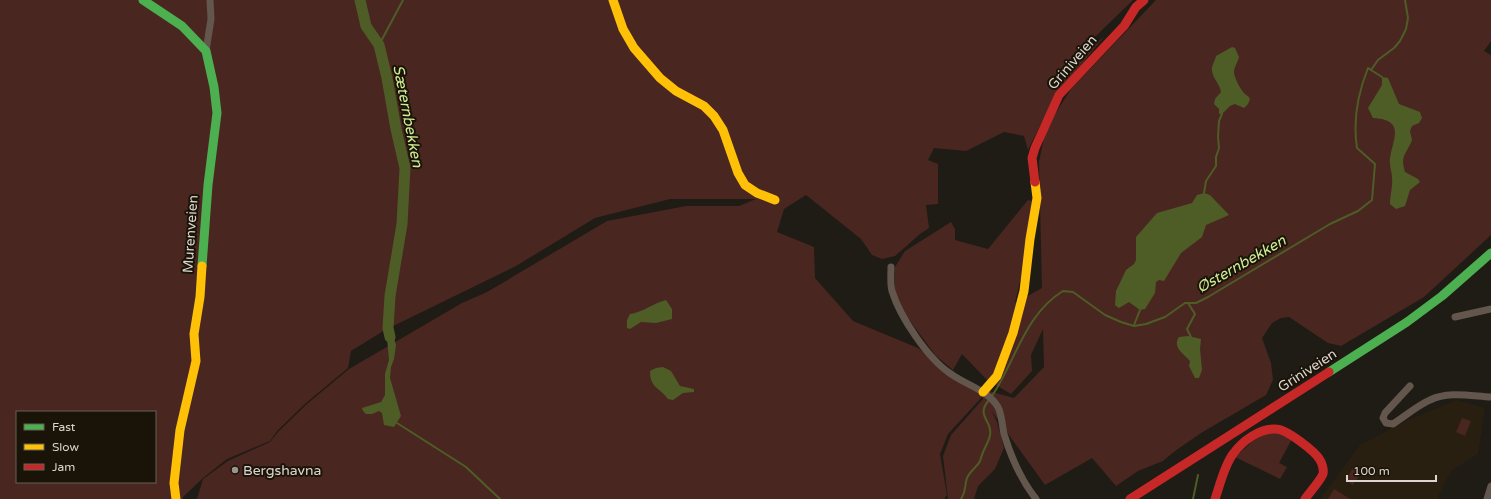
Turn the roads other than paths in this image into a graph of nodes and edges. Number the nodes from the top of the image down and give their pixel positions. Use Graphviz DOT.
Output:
graph roads {
  1 [pos="142,0"];
  2 [pos="210,0"];
  3 [pos="613,0"];
  4 [pos="1144,0"];
  5 [pos="206,51"];
  6 [pos="775,200"];
  7 [pos="1491,253"];
  8 [pos="891,267"];
  9 [pos="1491,309"];
  10 [pos="1455,317"];
  11 [pos="1410,386"];
  12 [pos="988,396"];
  13 [pos="1491,397"];
  14 [pos="1491,486"];
  15 [pos="176,499"];
  16 [pos="1036,499"];
  17 [pos="1130,499"];
  18 [pos="1215,499"];
  19 [pos="1305,499"];
  20 [pos="1487,499"];
  1 -- 5 [label="street"];
  2 -- 5 [label="street"];
  3 -- 6 [label="street"];
  4 -- 12 [label="street, Griniveien"];
  5 -- 15 [label="street, Murenveien"];
  7 -- 17 [label="street, Griniveien"];
  8 -- 12 [label="street"];
  9 -- 10 [label="street"];
  11 -- 13 [label="street"];
  12 -- 16 [label="street"];
  14 -- 20 [label="street"];
  18 -- 19 [label="street"];
}
